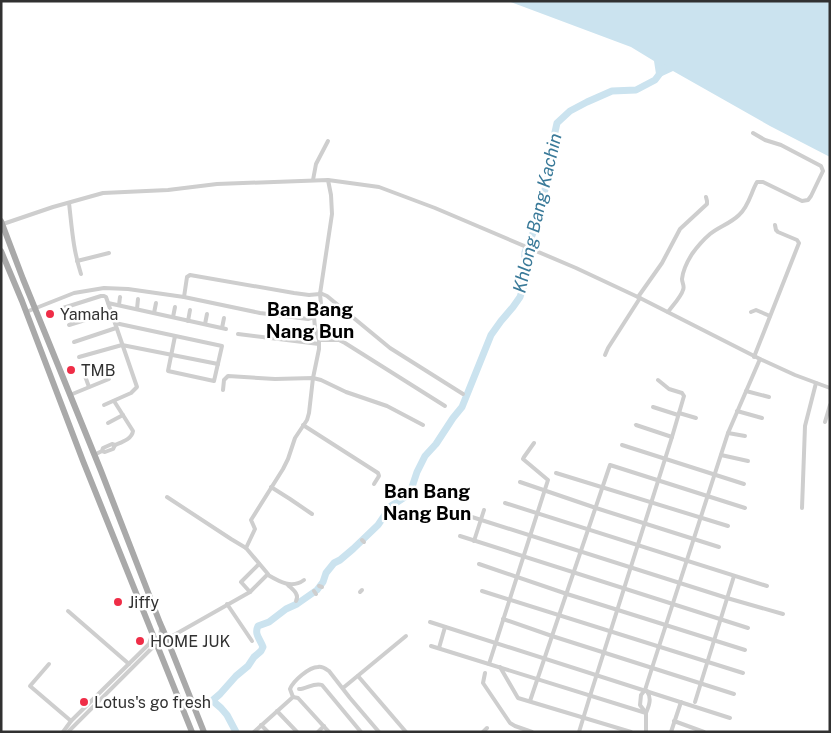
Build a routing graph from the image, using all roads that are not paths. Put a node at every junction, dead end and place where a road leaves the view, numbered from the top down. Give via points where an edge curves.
1 (753, 133) dead end
2 (328, 141) dead end
3 (313, 180) junction
4 (328, 180) junction
5 (706, 197) dead end
6 (69, 203) junction
7 (2, 224) edge
8 (775, 225) dead end
9 (12, 250) junction
10 (2, 252) edge
11 (109, 253) dead end
12 (77, 261) junction
13 (81, 274) dead end
14 (320, 293) junction
15 (120, 297) dead end
16 (184, 297) junction
17 (639, 297) junction
18 (138, 299) dead end
19 (108, 303) junction
20 (156, 303) dead end
21 (119, 306) junction
22 (175, 307) dead end
23 (35, 308) junction
24 (63, 308) dead end
25 (137, 309) junction
26 (190, 310) dead end
27 (26, 312) junction
28 (111, 312) junction
29 (668, 312) junction
30 (751, 312) dead end
31 (154, 313) junction
32 (207, 314) dead end
33 (770, 316) junction
34 (173, 317) junction
35 (314, 317) junction
36 (224, 318) dead end
37 (188, 321) junction
38 (205, 324) junction
39 (69, 325) dead end
40 (116, 325) junction
41 (238, 334) dead end
42 (176, 336) junction
43 (74, 342) dead end
44 (319, 342) junction
45 (122, 344) junction
46 (172, 355) junction
47 (605, 355) dead end
48 (79, 357) dead end
49 (754, 357) junction
50 (760, 359) junction
51 (218, 364) junction
52 (85, 376) dead end
53 (313, 378) junction
54 (109, 379) dead end
55 (658, 380) dead end
56 (816, 383) junction
57 (89, 387) junction
58 (830, 388) edge
59 (223, 390) dead end
60 (746, 392) junction
61 (463, 394) dead end
62 (70, 395) junction
63 (769, 397) dead end
64 (114, 401) junction
65 (104, 405) dead end
66 (830, 405) edge
67 (445, 406) dead end
68 (653, 407) dead end
69 (737, 411) junction
70 (679, 414) junction
71 (124, 415) junction
72 (696, 418) dead end
73 (762, 418) dead end
74 (108, 422) dead end
75 (825, 422) dead end
76 (303, 425) junction
77 (423, 425) dead end
78 (636, 426) dead end
79 (728, 432) junction
80 (745, 436) dead end
81 (672, 437) junction
82 (534, 443) dead end
83 (622, 445) dead end
84 (93, 452) junction
85 (80, 453) junction
86 (721, 455) junction
87 (665, 459) junction
88 (748, 461) dead end
89 (101, 471) junction
90 (556, 472) dead end
91 (714, 474) junction
92 (89, 476) junction
93 (658, 480) junction
94 (520, 482) dead end
95 (374, 484) dead end
96 (744, 484) dead end
97 (603, 486) junction
98 (272, 487) junction
99 (544, 490) junction
100 (708, 496) junction
101 (167, 497) dead end
102 (652, 502) junction
103 (505, 503) dead end
104 (596, 508) junction
105 (745, 508) dead end
106 (802, 508) dead end
107 (484, 510) dead end
108 (453, 511) dead end
109 (312, 514) dead end
110 (537, 514) junction
111 (700, 517) junction
112 (481, 520) junction
113 (645, 524) junction
114 (728, 526) dead end
115 (588, 530) junction
116 (530, 535) junction
117 (460, 536) dead end
118 (694, 539) junction
119 (474, 540) junction
120 (638, 545) junction
121 (719, 547) dead end
122 (246, 548) junction
123 (581, 551) junction
124 (524, 556) junction
125 (687, 561) junction
126 (259, 564) junction
127 (479, 564) dead end
128 (631, 567) junction
129 (574, 572) junction
130 (268, 575) junction
131 (734, 576) junction
132 (517, 577) junction
133 (304, 580) dead end
134 (680, 583) junction
135 (286, 584) junction
136 (767, 586) dead end
137 (624, 588) junction
138 (482, 591) dead end
139 (250, 592) junction
140 (566, 594) junction
141 (727, 598) junction
142 (510, 600) junction
143 (296, 601) dead end
144 (227, 604) junction
145 (673, 604) junction
146 (68, 610) dead end
147 (618, 610) junction
148 (783, 614) dead end
149 (559, 615) junction
150 (720, 619) junction
151 (503, 620) junction
152 (430, 622) dead end
153 (160, 623) junction
154 (666, 626) junction
155 (445, 627) junction
156 (748, 628) dead end
157 (611, 632) junction
158 (152, 633) junction
159 (406, 636) dead end
160 (552, 636) junction
161 (168, 639) junction
162 (714, 640) junction
163 (252, 641) dead end
164 (495, 642) junction
165 (156, 644) junction
166 (431, 646) dead end
167 (659, 647) junction
168 (439, 648) junction
169 (745, 650) dead end
170 (604, 653) junction
171 (545, 658) junction
172 (707, 662) junction
173 (48, 664) dead end
174 (129, 664) junction
175 (489, 664) junction
176 (500, 667) junction
177 (652, 668) junction
178 (743, 673) dead end
179 (485, 674) dead end
180 (596, 675) junction
181 (358, 676) junction
182 (537, 680) junction
183 (700, 683) junction
184 (343, 688) junction
185 (299, 689) dead end
186 (645, 690) junction
187 (734, 694) dead end
188 (590, 696) junction
189 (293, 697) junction
190 (93, 699) junction
191 (530, 701) junction
192 (681, 702) junction
193 (694, 702) dead end
194 (97, 703) junction
195 (276, 711) junction
196 (646, 713) junction
197 (584, 718) junction
198 (730, 718) dead end
199 (71, 721) junction
200 (674, 721) junction
201 (261, 725) junction
202 (324, 726) junction
203 (487, 728) dead end
204 (63, 732) edge
205 (68, 732) edge
206 (192, 732) edge
207 (204, 732) edge
208 (254, 732) edge
209 (268, 732) edge
210 (297, 732) edge
211 (318, 732) edge
212 (329, 732) edge
213 (361, 732) edge
214 (379, 732) edge
215 (406, 732) edge
216 (483, 732) edge
217 (532, 732) edge
218 (579, 732) edge
219 (631, 732) edge
220 (646, 732) edge
221 (671, 732) edge
222 (704, 732) edge

1 - 29 street via 820,165 823,171 808,200 802,201 757,182 740,214 710,234 692,253 683,271 683,291
2 - 3 street via 316,164
3 - 4 street
3 - 6 street via 103,193
4 - 14 street via 332,214
4 - 17 street via 379,187 530,248
5 - 17 street via 707,204 680,229 662,264
6 - 7 street
6 - 12 street
7 - 9 main road
8 - 33 street via 778,232 799,243
9 - 10 main road
9 - 23 main road
10 - 27 main road
11 - 12 street
12 - 13 street
14 - 16 street via 294,293 190,275
14 - 35 street via 320,304
14 - 61 street via 390,348
15 - 21 street
16 - 23 street via 104,288 74,292
16 - 35 street via 260,313
17 - 29 street
17 - 47 street
18 - 25 street
19 - 21 street
19 - 24 street via 104,296
19 - 28 street
20 - 31 street
21 - 25 street
22 - 34 street
23 - 27 street
23 - 62 main road
25 - 31 street
26 - 37 street
27 - 85 main road
28 - 39 street
28 - 40 street
29 - 49 street
30 - 33 street via 756,310
31 - 34 street
32 - 38 street
33 - 49 street
34 - 37 street
35 - 44 street
36 - 38 street via 224,328
37 - 38 street
40 - 42 street
40 - 43 street
40 - 45 street
41 - 44 street
42 - 46 street
42 - 51 street via 222,346
44 - 53 street
44 - 67 street via 339,340 345,343
45 - 46 street
45 - 48 street
45 - 64 street via 136,387
46 - 51 street
46 - 51 street via 168,371 214,381
49 - 50 street
50 - 56 street
50 - 60 street
52 - 57 street
53 - 59 street via 228,376
53 - 76 street via 310,413
53 - 77 street via 387,406
54 - 57 street
55 - 70 street via 684,396
56 - 58 street
56 - 106 street via 805,426
57 - 62 street
60 - 63 street
60 - 69 street
62 - 84 main road
64 - 65 street
64 - 71 street
66 - 75 street
68 - 70 street
69 - 73 street
69 - 79 street
70 - 72 street
70 - 81 street
71 - 74 street
71 - 84 street via 133,431 130,438
76 - 95 street via 378,473
76 - 98 street
78 - 81 street
79 - 80 street
79 - 86 street
81 - 87 street
82 - 99 street via 523,459 548,480
83 - 87 street
84 - 85 main road via 87,457
84 - 89 main road
85 - 92 main road
86 - 88 street
86 - 91 street
87 - 91 street
87 - 93 street
89 - 92 main road via 92,467
89 - 153 main road
90 - 97 street
91 - 96 street
91 - 100 street
92 - 158 main road
93 - 97 street via 610,465
93 - 100 street
93 - 102 street
94 - 99 street
97 - 102 street
97 - 104 street
98 - 109 street
98 - 122 street via 251,520 255,529
99 - 104 street
99 - 110 street
100 - 105 street
100 - 111 street
101 - 122 street
102 - 111 street
102 - 113 street
103 - 110 street
104 - 113 street
104 - 115 street
107 - 112 street
108 - 112 street
110 - 115 street
110 - 116 street
111 - 114 street
111 - 118 street
112 - 116 street
112 - 119 street
113 - 118 street
113 - 120 street
115 - 120 street
115 - 123 street
116 - 123 street
116 - 124 street
117 - 119 street
118 - 121 street
118 - 125 street
119 - 124 street
120 - 125 street
120 - 128 street
122 - 126 street
123 - 128 street
123 - 129 street
124 - 129 street
124 - 132 street
125 - 131 street
125 - 134 street
126 - 130 street
126 - 139 street via 241,582
127 - 132 street
128 - 134 street
128 - 137 street
129 - 137 street
129 - 140 street
130 - 135 street
130 - 139 street
131 - 136 street
131 - 141 street
132 - 140 street
132 - 142 street
133 - 135 street
134 - 141 street
134 - 145 street
135 - 143 street via 297,595
137 - 145 street
137 - 147 street
138 - 142 street
139 - 144 street
140 - 147 street
140 - 149 street
141 - 148 street
141 - 150 street
142 - 149 street
142 - 151 street
144 - 161 street
144 - 163 street
145 - 150 street
145 - 154 street
146 - 174 street
147 - 154 street
147 - 157 street
149 - 157 street
149 - 160 street
150 - 156 street
150 - 162 street
151 - 160 street
151 - 164 street
152 - 155 street
153 - 161 main road
153 - 165 street via 161,634
154 - 162 street
154 - 167 street
155 - 164 street
155 - 168 street
157 - 167 street
157 - 170 street
158 - 165 main road
158 - 174 street via 149,644
159 - 181 street
160 - 170 street
160 - 171 street
161 - 207 main road
162 - 169 street
162 - 172 street
164 - 171 street
164 - 175 street
165 - 194 street
165 - 206 main road
166 - 168 street
167 - 172 street
167 - 177 street
168 - 175 street
170 - 177 street
170 - 180 street
171 - 180 street
171 - 182 street
172 - 178 street
172 - 183 street
173 - 199 street via 30,686
174 - 190 street
175 - 176 street
176 - 182 street
176 - 191 street via 517,697
177 - 183 street
177 - 186 street
179 - 217 street via 483,683 510,723
180 - 186 street
180 - 188 street
181 - 184 street
181 - 215 street
182 - 188 street
182 - 191 street
183 - 187 street
183 - 193 street
184 - 189 street via 330,671 318,667 307,671 293,683 290,690
184 - 214 street
185 - 213 street via 322,685
186 - 192 street
186 - 196 street via 650,702
186 - 196 street via 641,694 640,705
188 - 196 street
188 - 197 street
189 - 195 street
189 - 202 street via 298,698
190 - 194 street
190 - 199 street
191 - 197 street
192 - 198 street
192 - 200 street
194 - 205 street
195 - 201 street
195 - 210 street
196 - 220 street
197 - 218 street
197 - 219 street
199 - 204 street
200 - 221 street
200 - 222 street
201 - 208 street
201 - 209 street
202 - 211 street
202 - 212 street
203 - 216 street

